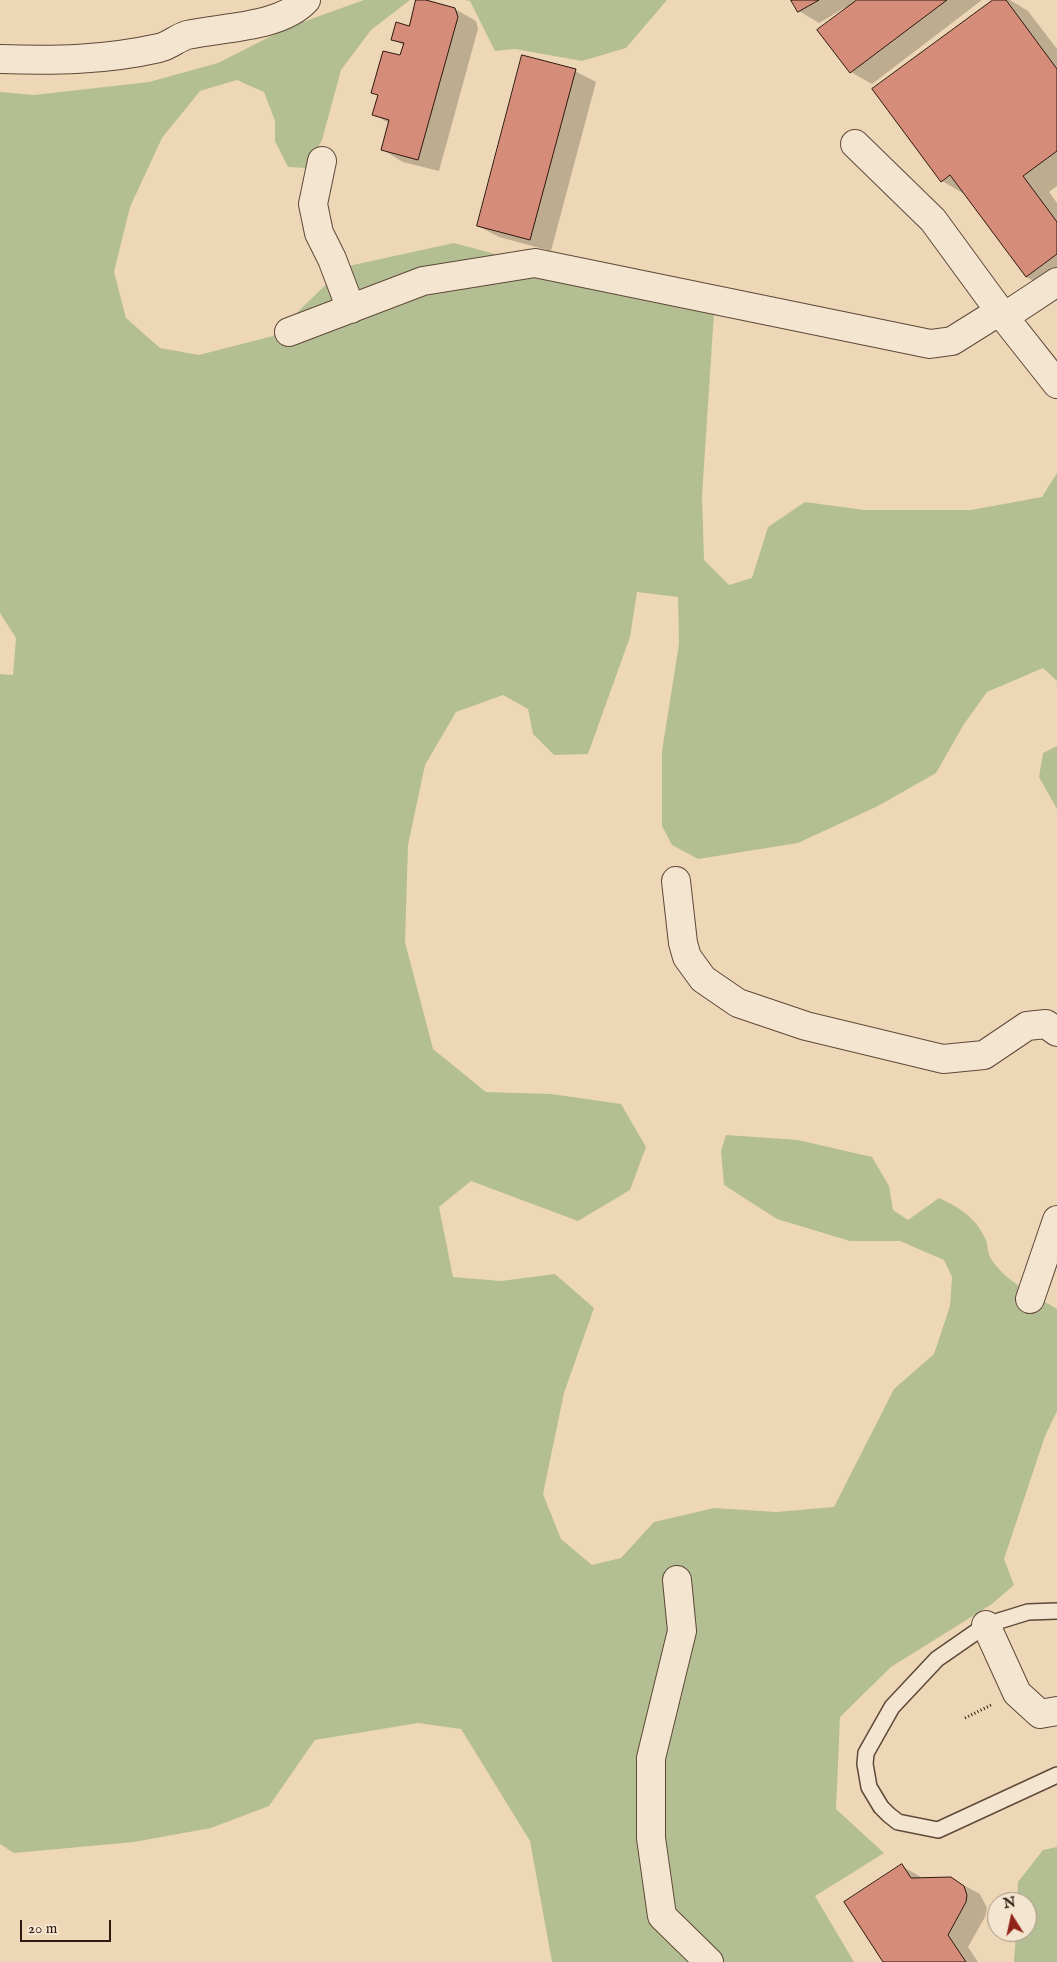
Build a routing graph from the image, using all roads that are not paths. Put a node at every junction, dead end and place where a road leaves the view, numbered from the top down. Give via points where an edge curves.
1 (306, 0) edge
2 (0, 59) edge
3 (855, 144) dead end
4 (322, 161) dead end
5 (1057, 282) edge
6 (351, 309) junction
7 (1002, 314) junction
8 (289, 332) dead end
9 (1057, 384) edge
10 (676, 881) dead end
11 (1057, 1032) edge
12 (1057, 1220) edge
13 (1030, 1299) dead end
14 (677, 1580) dead end
15 (1057, 1612) edge
16 (986, 1625) junction
17 (1057, 1711) edge
18 (1057, 1776) edge
19 (709, 1962) edge

1 - 2 street via 300,7 266,21 185,36 163,48 109,58
3 - 7 street via 933,220
4 - 6 street via 313,204 319,233
5 - 7 street
6 - 7 street via 423,281 535,263 930,344 952,341
6 - 8 street
7 - 9 street
10 - 11 street via 682,943 687,957 702,979 738,1003 806,1026 943,1059 984,1055 1027,1026 1046,1024
12 - 13 street
14 - 19 street via 682,1631 651,1758 650,1838 662,1916
15 - 16 lane via 1028,1612
16 - 17 street via 1017,1693 1040,1714
16 - 18 lane via 937,1659 892,1707 866,1753 866,1776 874,1797 898,1822 938,1830

